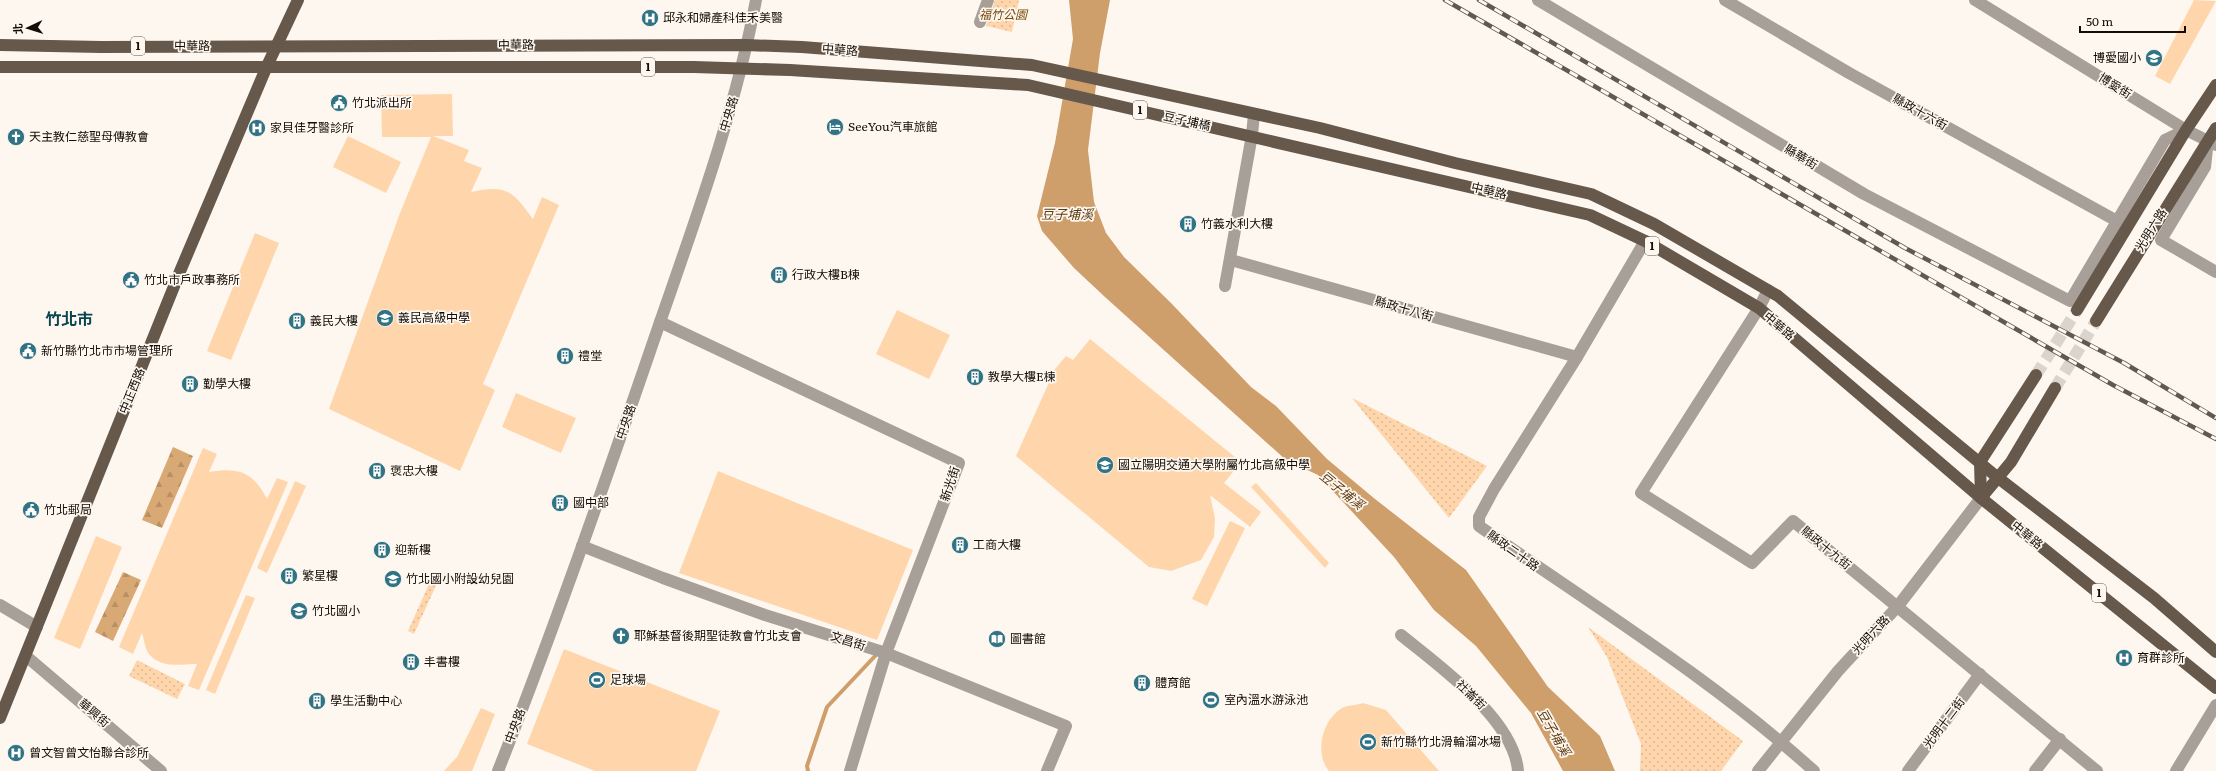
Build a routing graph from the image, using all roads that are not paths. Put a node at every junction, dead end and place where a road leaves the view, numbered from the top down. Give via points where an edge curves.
1 (298, 0) edge
2 (756, 0) edge
3 (988, 0) edge
4 (1538, 0) edge
5 (1725, 0) edge
6 (1975, 0) edge
7 (1555, 4) edge
8 (980, 22) dead end
9 (0, 45) edge
10 (746, 45) junction
11 (276, 47) junction
12 (1032, 65) joint
13 (267, 66) junction
14 (0, 68) edge
15 (742, 68) junction
16 (1028, 85) joint
17 (2216, 85) edge
18 (1254, 114) junction
19 (2216, 128) edge
20 (2186, 130) junction
21 (1252, 135) junction
22 (2212, 143) edge
23 (2117, 221) junction
24 (1645, 242) junction
25 (1231, 260) junction
26 (2216, 272) edge
27 (1225, 286) dead end
28 (1768, 290) junction
29 (2074, 305) junction
30 (1759, 308) junction
31 (2096, 321) tunnel mouth
32 (660, 322) junction
33 (1577, 357) junction
34 (2036, 375) tunnel mouth
35 (2055, 388) tunnel mouth
36 (1980, 462) junction
37 (1997, 477) junction
38 (1981, 498) junction
39 (582, 546) junction
40 (0, 605) edge
41 (1898, 606) junction
42 (37, 627) junction
43 (1401, 635) dead end
44 (2216, 652) edge
45 (886, 653) junction
46 (26, 656) junction
47 (1980, 674) junction
48 (2216, 688) edge
49 (2216, 706) edge
50 (0, 718) edge
51 (2060, 739) junction
52 (1782, 742) junction
53 (148, 766) edge
54 (161, 771) edge
55 (498, 771) edge
56 (850, 771) edge
57 (1046, 771) edge
58 (1518, 771) edge
59 (1758, 771) edge
60 (1814, 771) edge
61 (1908, 771) edge
62 (2035, 771) edge
63 (2097, 771) edge
64 (2176, 771) edge

1 - 11 main road, 中正西路
2 - 10 street, 中央路
3 - 8 street
4 - 7 street, 縣華街
5 - 23 street, 縣政十六街 via 1848,73
6 - 20 street, 博愛街
7 - 29 street, 縣華街 via 1864,194
9 - 11 main road, 中華路 / 1
10 - 11 main road, 中華路 / 1
10 - 12 main road, 中華路 / 1 via 796,46
10 - 15 street, 中央路
11 - 13 main road, 中正西路
12 - 18 main road, 豆子埔橋 / 1
13 - 14 main road, 中華路 / 1
13 - 15 main road, 中華路 / 1
13 - 42 main road, 中正西路 via 116,427
15 - 16 main road, 中華路 / 1
15 - 32 street, 中央路 via 696,221
16 - 21 main road, 豆子埔橋 / 1
17 - 20 main road, 光明六路
18 - 21 street
18 - 28 main road, 中華路 / 1 via 1591,194 1654,224
19 - 22 main road, 光明六路
20 - 22 street, 博愛街
20 - 23 street via 2165,140
20 - 29 main road, 光明六路
21 - 24 main road, 中華路 / 1 via 1590,215
21 - 25 street
22 - 26 street, 光明六路 via 2205,167 2161,240
22 - 31 main road, 光明六路
23 - 29 street
24 - 30 main road, 中華路 / 1
24 - 33 street, 縣政二十路
25 - 27 street
25 - 33 street, 縣政十八街
28 - 30 street, 縣政十九街
28 - 36 main road, 中華路 / 1
30 - 38 main road, 中華路 / 1
30 - 41 street, 縣政十九街 via 1641,493 1752,563 1793,521
32 - 39 street, 中央路
32 - 45 street, 新光街 via 959,463
33 - 52 street, 縣政二十路 via 1494,489 1479,517 1479,526 1676,661
34 - 36 main road
35 - 37 main road, 光明六路 via 2011,462
36 - 37 main road, 中華路 / 1
36 - 38 main road
37 - 38 main road, 光明六路
37 - 44 main road, 中華路 / 1 via 2154,598
38 - 41 street, 光明六路
38 - 48 main road, 中華路 / 1
39 - 45 street, 文昌街 via 765,614
39 - 55 street, 中央路
40 - 42 street
41 - 47 street, 縣政十九街
41 - 52 street, 光明六路 via 1838,671
42 - 46 main road, 中正西路
43 - 58 street, 社崙街 via 1442,667 1490,714 1505,735
45 - 56 street, 新光街
45 - 57 street, 文昌街 via 1066,726
46 - 50 main road, 中正西路
46 - 53 street, 華興街
47 - 51 street, 縣政十九街
47 - 61 street, 光明十二街
49 - 64 street
51 - 62 street
51 - 63 street, 縣政十九街
52 - 59 street, 光明六路
52 - 60 street, 縣政二十路
53 - 54 street, 華興街

